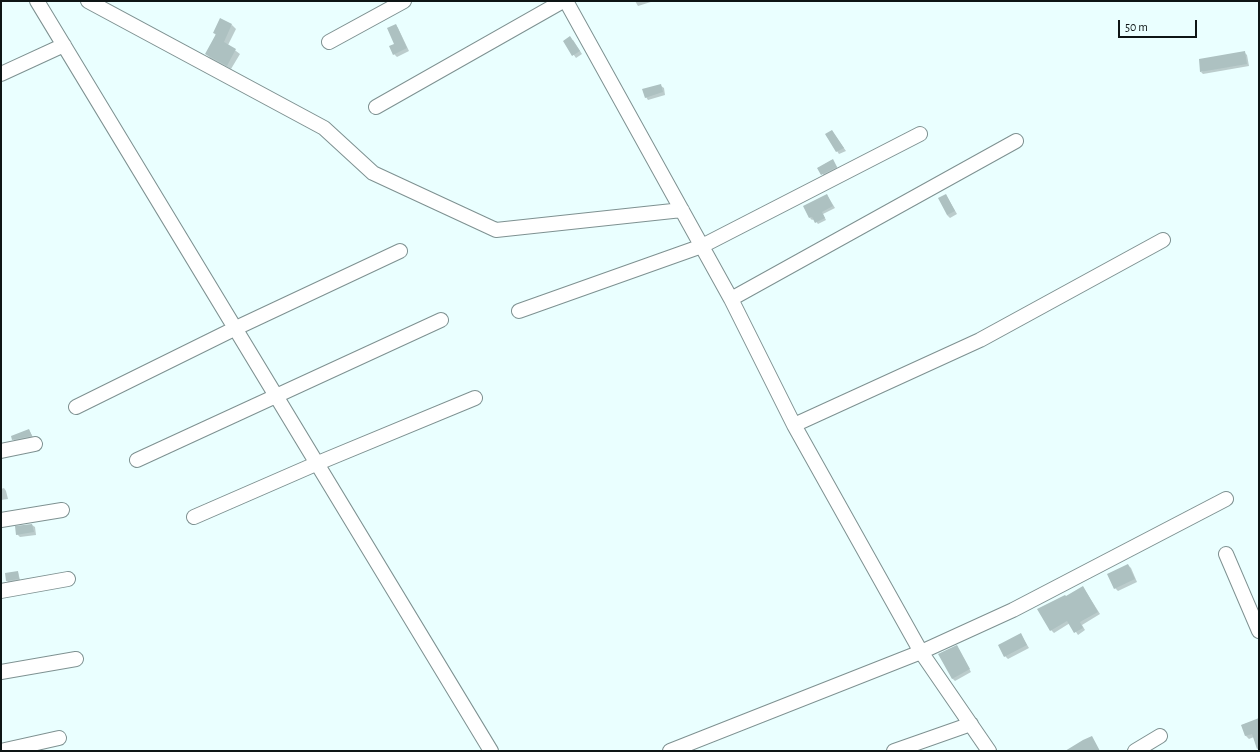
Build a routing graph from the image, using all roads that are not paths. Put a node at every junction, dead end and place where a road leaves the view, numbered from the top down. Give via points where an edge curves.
1 (37, 1) edge
2 (88, 1) edge
3 (404, 1) edge
4 (562, 1) edge
5 (566, 1) edge
6 (329, 42) dead end
7 (64, 45) junction
8 (1, 74) edge
9 (376, 107) dead end
10 (920, 134) dead end
11 (1016, 141) dead end
12 (682, 210) junction
13 (1163, 240) dead end
14 (702, 246) junction
15 (400, 251) dead end
16 (730, 299) junction
17 (519, 311) dead end
18 (441, 320) dead end
19 (236, 328) junction
20 (277, 396) junction
21 (476, 398) dead end
22 (76, 407) dead end
23 (794, 425) junction
24 (35, 444) dead end
25 (1, 451) edge
26 (137, 460) dead end
27 (318, 463) junction
28 (1226, 499) dead end
29 (62, 510) dead end
30 (194, 517) dead end
31 (1, 520) edge
32 (1226, 554) dead end
33 (68, 579) dead end
34 (1, 591) edge
35 (1259, 631) edge
36 (921, 652) junction
37 (76, 659) dead end
38 (1, 672) edge
39 (971, 724) junction
40 (1160, 736) dead end
41 (59, 738) dead end
42 (1, 751) edge
43 (491, 751) edge
44 (670, 751) edge
45 (894, 751) edge
46 (989, 751) edge
47 (1135, 751) edge

1 - 7 street
2 - 12 street via 324,128 373,173 496,230
3 - 6 street
4 - 9 street
5 - 12 street
7 - 8 street
7 - 19 street
10 - 14 street
11 - 16 street
12 - 14 street
13 - 23 street via 980,340
14 - 16 street
14 - 17 street
15 - 19 street
16 - 23 street
18 - 20 street
19 - 20 street
19 - 22 street
20 - 26 street
20 - 27 street
21 - 27 street
23 - 36 street
24 - 25 street
27 - 30 street
27 - 43 street
28 - 36 street via 1013,610
29 - 31 street
32 - 35 street
33 - 34 street
36 - 39 street
36 - 44 street
37 - 38 street
39 - 45 street
39 - 46 street
40 - 47 street
41 - 42 street

